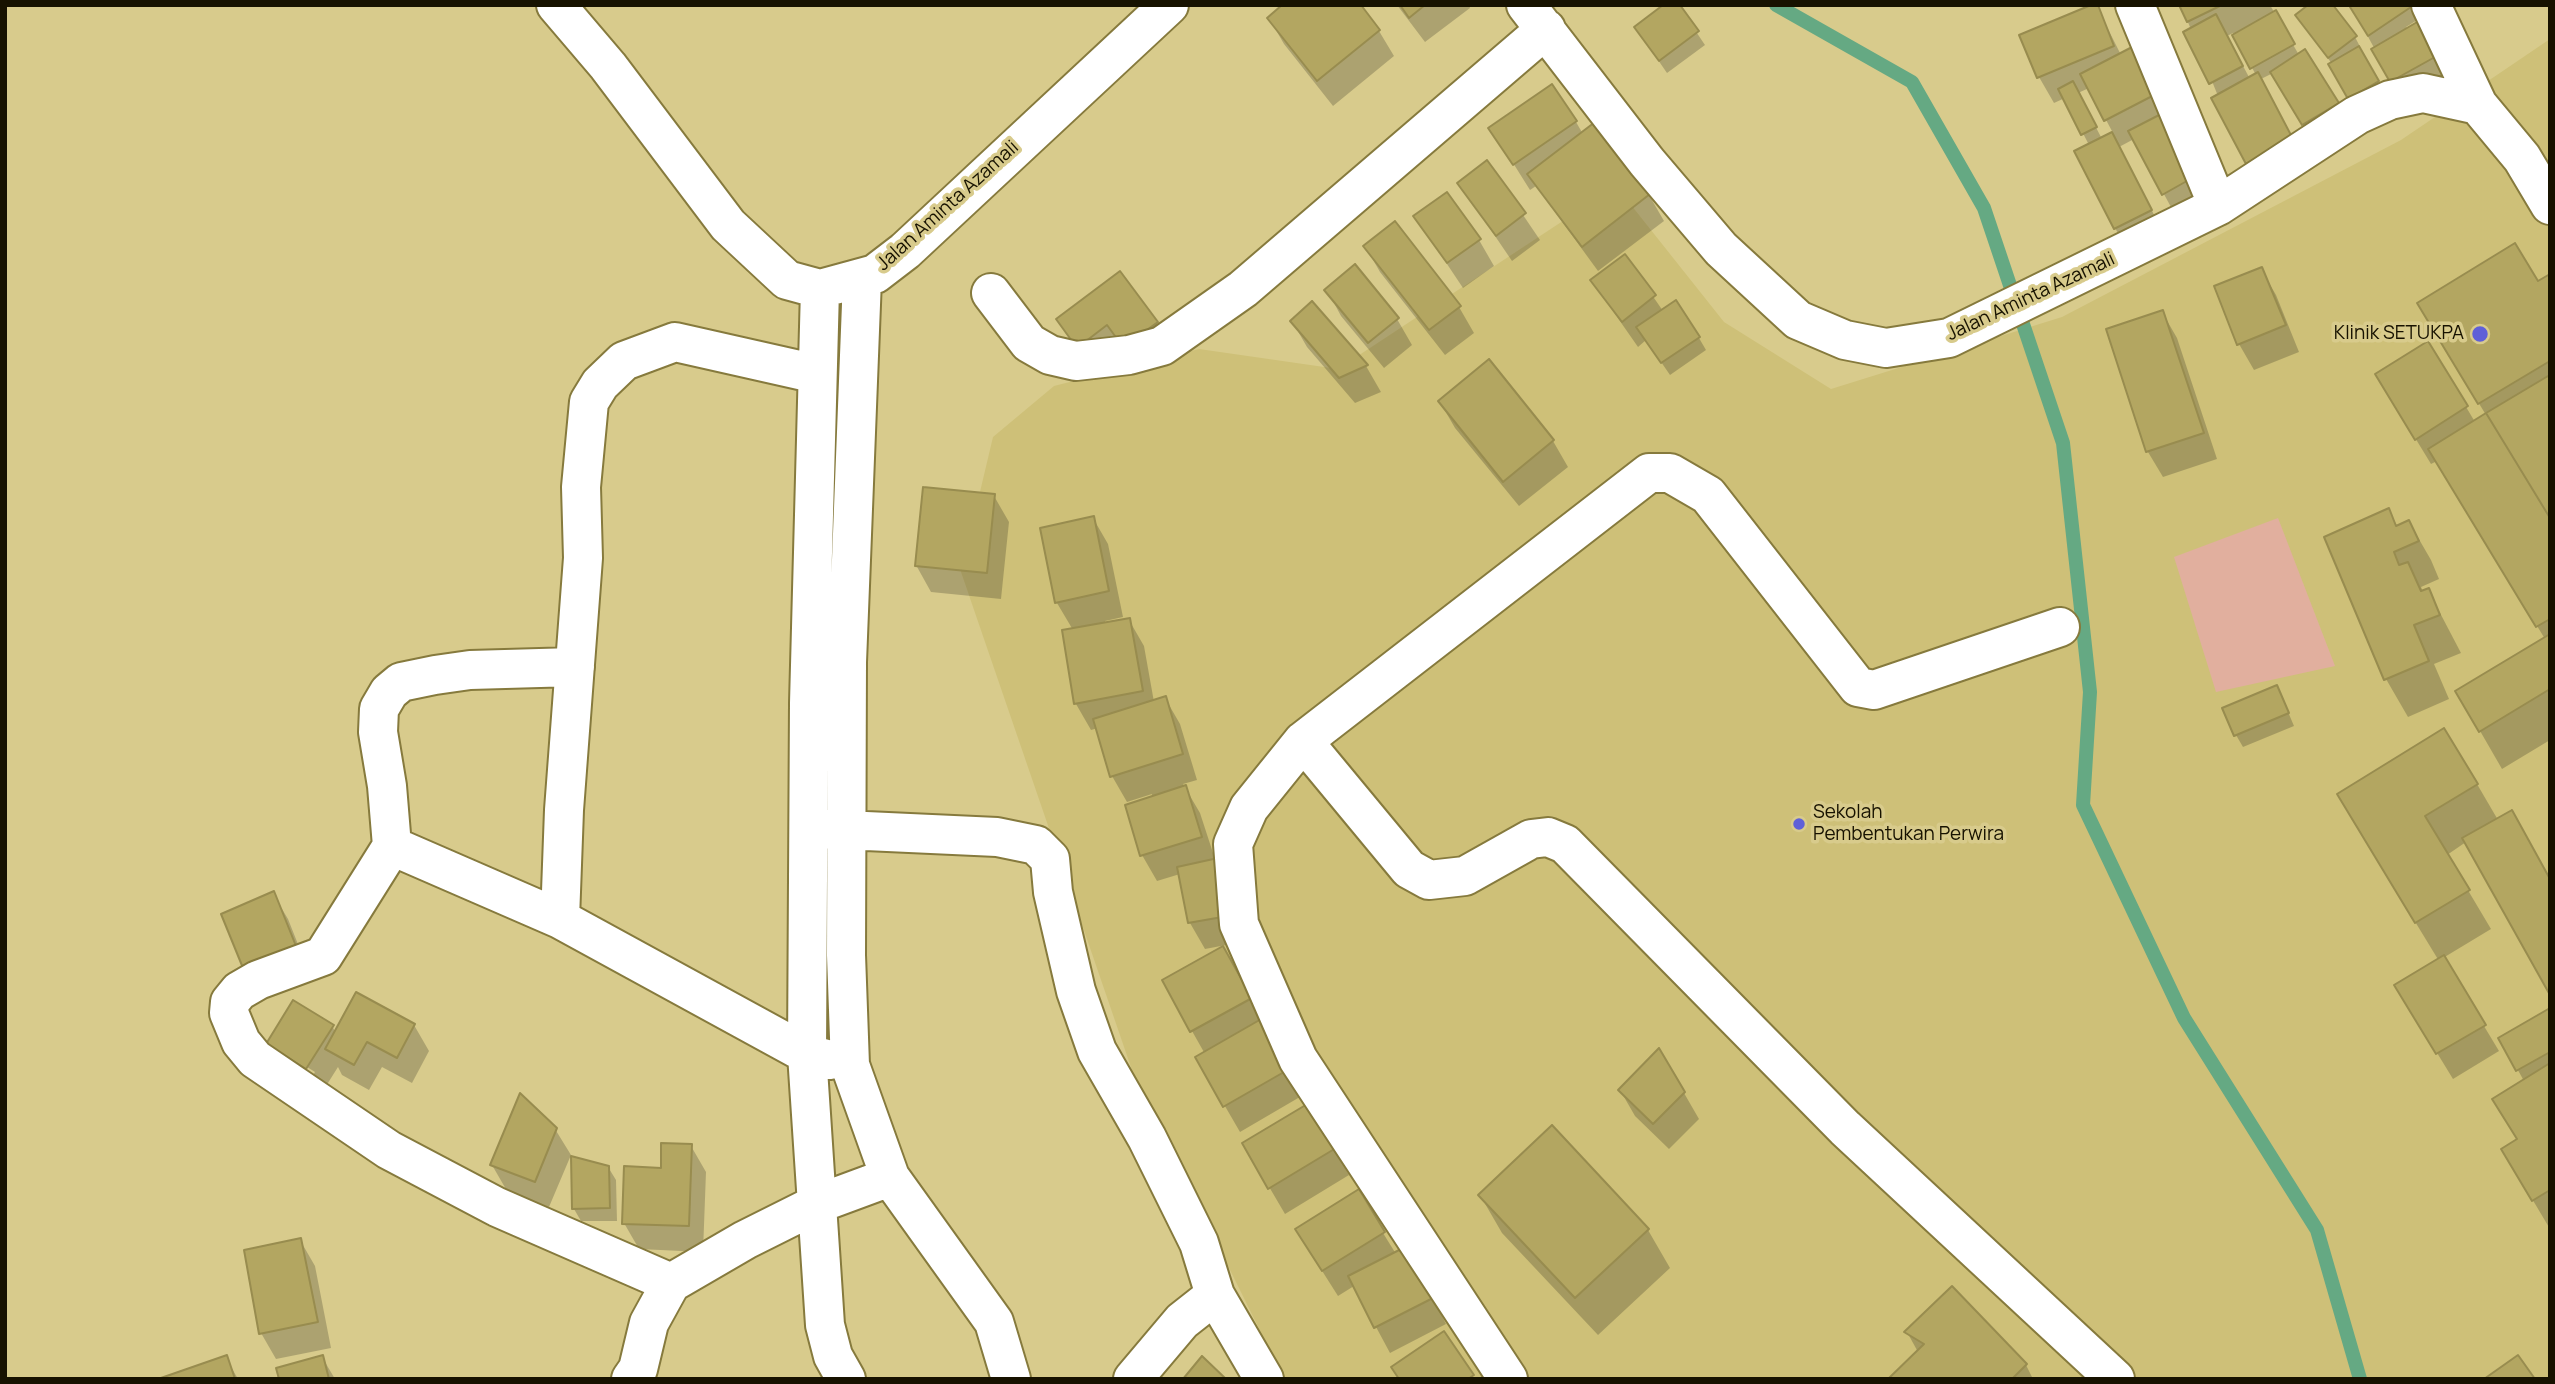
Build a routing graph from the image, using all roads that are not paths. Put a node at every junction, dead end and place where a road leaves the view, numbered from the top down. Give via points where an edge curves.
1 (556, 5) edge
2 (1169, 5) edge
3 (2135, 5) edge
4 (2431, 5) edge
5 (1536, 17) edge
6 (2478, 106) junction
7 (2550, 205) edge
8 (2218, 206) junction
9 (862, 279) junction
10 (820, 289) junction
11 (991, 293) dead end
12 (817, 374) junction
13 (813, 494) junction
14 (854, 495) junction
15 (2060, 627) dead end
16 (575, 667) junction
17 (1303, 741) junction
18 (808, 828) junction
19 (848, 831) junction
20 (392, 846) junction
21 (560, 919) junction
22 (807, 1054) junction
23 (850, 1065) junction
24 (890, 1177) junction
25 (817, 1205) junction
26 (671, 1283) junction
27 (1216, 1295) junction
28 (631, 1379) edge
29 (846, 1379) edge
30 (1011, 1379) edge
31 (1133, 1379) edge
32 (1264, 1379) edge
33 (1508, 1379) edge
34 (2115, 1379) edge

1 - 10 street, Jalan Aminta Azamali via 728,225 786,280
2 - 9 street, Jalan Aminta Azamali via 905,251
3 - 8 street
4 - 6 street
5 - 8 street, Jalan Aminta Azamali via 1647,162 1721,249 1798,320 1845,340 1886,348 1948,338
5 - 11 street via 1243,289 1162,346 1129,355 1076,360 1050,355 1029,343
6 - 7 street via 2522,158
6 - 8 street, Jalan Aminta Azamali via 2423,93 2390,100 2357,116
9 - 10 street, Jalan Aminta Azamali
9 - 14 street
10 - 12 street
12 - 13 street
12 - 16 street via 675,342 624,361 600,384 589,402 581,487 583,558
13 - 14 street
13 - 18 street
14 - 19 street
15 - 17 street via 1874,690 1858,687 1708,495 1670,473 1649,473
16 - 20 street via 446,673 401,682 389,692 379,709 378,732
16 - 21 street
17 - 33 street via 1249,808 1233,844 1239,924 1298,1059
17 - 34 street via 1409,869 1429,880 1465,876 1531,839 1548,837 1564,844 1845,1128
18 - 19 street
18 - 22 street
19 - 23 street
19 - 27 street via 997,837 1036,845 1049,859 1076,991 1097,1051 1194,1231
20 - 21 street
20 - 26 street via 323,956 258,980 230,1002 229,1013 241,1042 276,1075 388,1150 497,1207
21 - 22 street
22 - 23 street
22 - 25 street
23 - 24 street
24 - 25 street
24 - 30 street via 994,1322
25 - 26 street
25 - 29 street via 825,1325 833,1356
26 - 28 street via 649,1323 638,1369
27 - 31 street via 1182,1321
27 - 32 street

